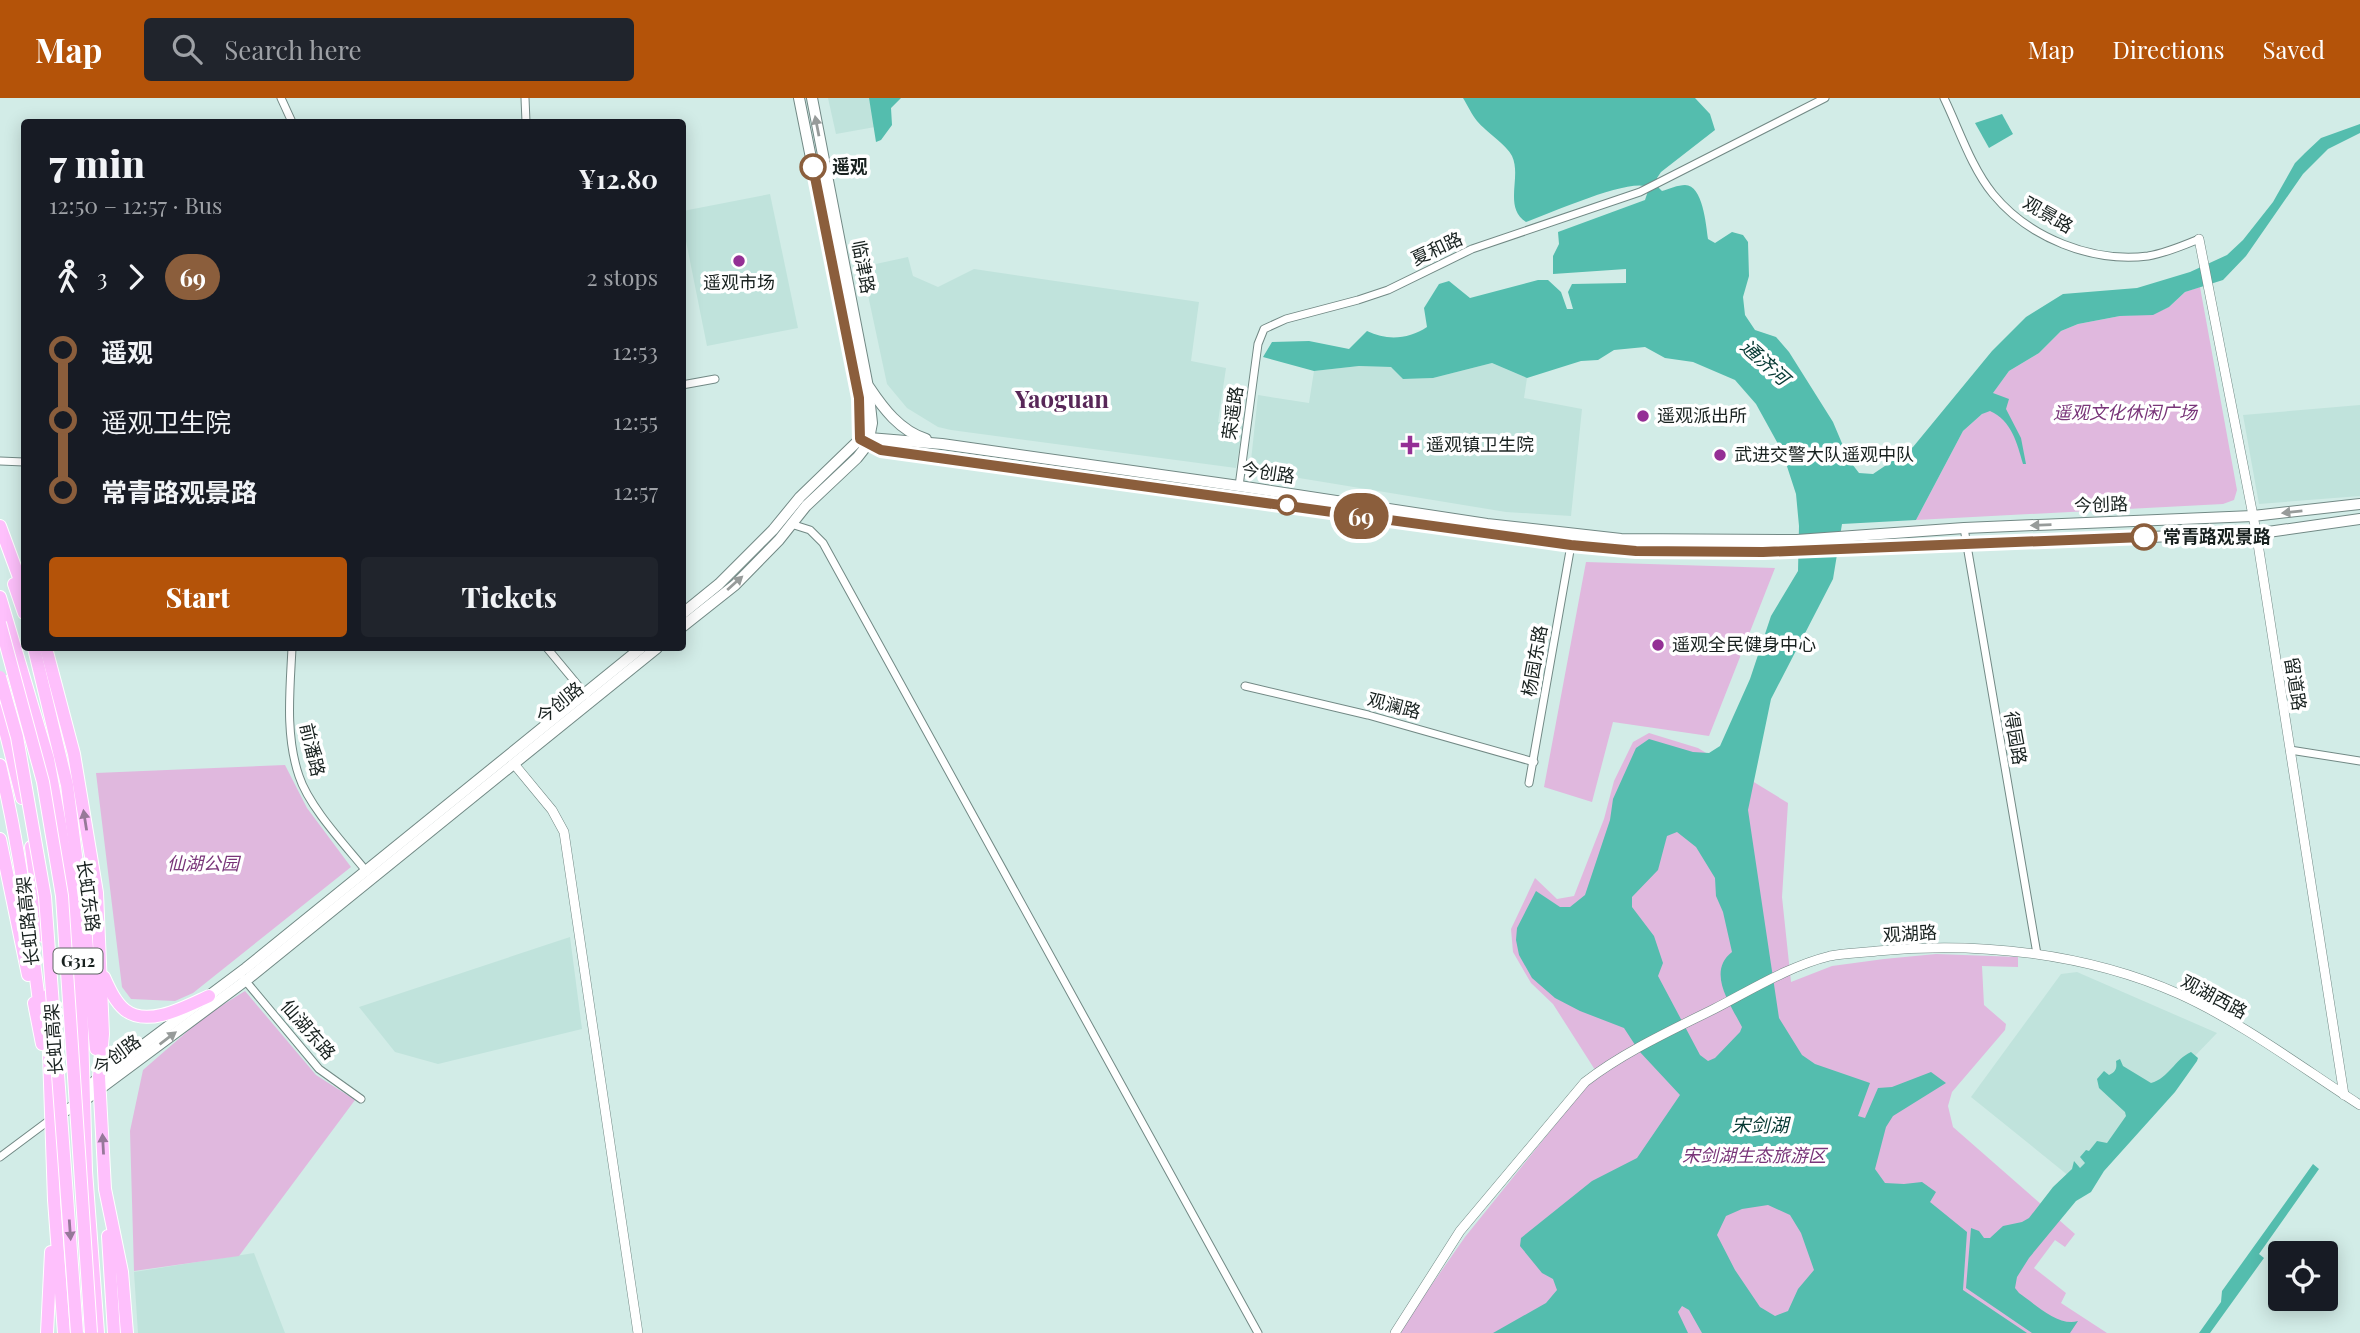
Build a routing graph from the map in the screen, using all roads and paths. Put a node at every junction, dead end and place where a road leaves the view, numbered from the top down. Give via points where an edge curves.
1 (281, 98) edge
2 (525, 98) edge
3 (799, 98) edge
4 (812, 98) edge
5 (1825, 98) edge
6 (1944, 98) edge
7 (291, 119) edge
8 (526, 119) edge
9 (2199, 239) joint
10 (1258, 344) joint
11 (715, 379) dead end
12 (686, 384) edge
13 (868, 385) junction
14 (866, 440) junction
15 (942, 444) junction
16 (0, 461) edge
17 (21, 462) edge
18 (1239, 486) junction
19 (2360, 504) edge
20 (2253, 516) junction
21 (2360, 519) edge
22 (792, 524) junction
23 (0, 526) edge
24 (1964, 528) junction
25 (2256, 531) junction
26 (1571, 545) junction
27 (1966, 545) junction
28 (1797, 546) junction
29 (0, 549) edge
30 (21, 583) edge
31 (0, 597) edge
32 (21, 605) edge
33 (686, 611) edge
34 (0, 623) edge
35 (686, 624) edge
36 (35, 651) edge
37 (47, 651) edge
38 (292, 651) edge
39 (550, 651) edge
40 (638, 651) edge
41 (653, 651) edge
42 (0, 677) edge
43 (1244, 686) dead end
44 (588, 697) junction
45 (0, 710) edge
46 (2290, 750) junction
47 (2360, 761) edge
48 (1534, 762) junction
49 (514, 764) junction
50 (0, 765) edge
51 (1529, 783) dead end
52 (0, 839) edge
53 (369, 875) junction
54 (2037, 954) junction
55 (100, 971) junction
56 (243, 977) junction
57 (209, 996) junction
58 (46, 1059) junction
59 (100, 1083) junction
60 (85, 1094) junction
61 (2344, 1095) junction
62 (50, 1099) junction
63 (361, 1099) dead end
64 (2360, 1105) edge
65 (52, 1118) junction
66 (0, 1157) edge
67 (105, 1189) junction
68 (54, 1200) junction
69 (50, 1266) junction
70 (47, 1333) edge
71 (53, 1333) edge
72 (64, 1333) edge
73 (77, 1333) edge
74 (91, 1333) edge
75 (98, 1333) edge
76 (114, 1333) edge
77 (127, 1333) edge
78 (638, 1333) edge
79 (1258, 1333) edge
80 (1395, 1333) edge

1 - 7 street
2 - 8 street
3 - 14 main road, 临津路
13 -> 4 main road, 临津路
5 - 10 street, 夏和路 via 1640,192 1472,249 1368,297 1273,323 1264,329
6 - 9 street, 观景路 via 1992,193 2037,231 2092,253 2119,257 2148,256
9 - 20 street, 留道路
10 - 18 street, 荣遥路
11 - 12 street
13 - 14 main road, 临津路 via 872,423
13 - 15 main road via 897,421 916,436
14 - 15 main road, 今创路
14 - 22 main road via 857,458
14 - 26 main road, 今创路 via 881,450
14 - 33 main road via 800,497 728,575
15 - 18 main road, 今创路
16 - 17 street
18 - 28 main road, 今创路 via 1621,539
19 -> 20 main road, 今创路
20 -> 24 main road, 今创路
20 - 25 street, 留道路
21 - 25 main road, 今创路
35 -> 22 main road via 735,584
22 - 79 street via 810,530 823,542
23 - 30 highway
24 - 27 street, 得园路
24 - 28 main road, 今创路 via 1842,536
25 - 27 main road, 今创路
25 - 46 street, 留道路
26 - 28 main road, 今创路 via 1636,551
26 - 48 street, 杨园东路
27 - 28 main road, 今创路
27 - 54 street, 得园路
29 - 32 highway
31 - 60 highway, 长虹东路 / G312 via 48,760 60,824 75,923
34 - 74 highway, 长虹高架, bridge via 43,782 62,896
36 - 59 highway via 67,785
55 -> 37 highway via 97,893 74,754
38 - 53 street, 前潘路 via 289,719 299,778
39 - 44 street
40 - 44 main road, 今创路
41 - 44 main road, 今创路
42 -> 73 highway, 长虹路高架, bridge via 20,750 45,897
43 - 48 street, 观澜路
44 - 49 main road, 今创路
44 - 53 main road, 今创路
45 - 62 highway, G312 via 21,790 43,942
46 - 47 street
46 - 61 street, 留道路
48 - 51 street, 杨园东路
49 - 53 main road, 今创路
49 - 78 street via 564,832
50 - 58 highway via 32,938
52 - 58 highway
53 - 56 main road, 今创路
54 - 61 street, 观湖西路 via 2129,976 2178,994 2224,1017
54 - 80 street, 观湖路 via 1927,947 1831,956 1787,971 1606,1065 1585,1082 1460,1231
55 - 57 highway via 126,1011 143,1016 173,1013
55 - 59 highway
56 - 57 main road, 今创路
59 -> 56 main road, 今创路
56 - 63 street, 仙湖东路 via 319,1069
57 - 59 main road, 今创路
58 - 62 highway
59 - 60 main road, 今创路
67 -> 59 highway
60 - 65 main road, 今创路
60 - 75 highway, 长虹东路 / G312
61 - 64 street, 观湖西路
62 - 65 highway, G312
65 - 66 street
65 - 68 highway, G312
67 - 76 highway
67 - 77 highway via 122,1272
68 - 69 highway
68 - 72 highway, G312
69 - 70 highway
69 - 71 highway

